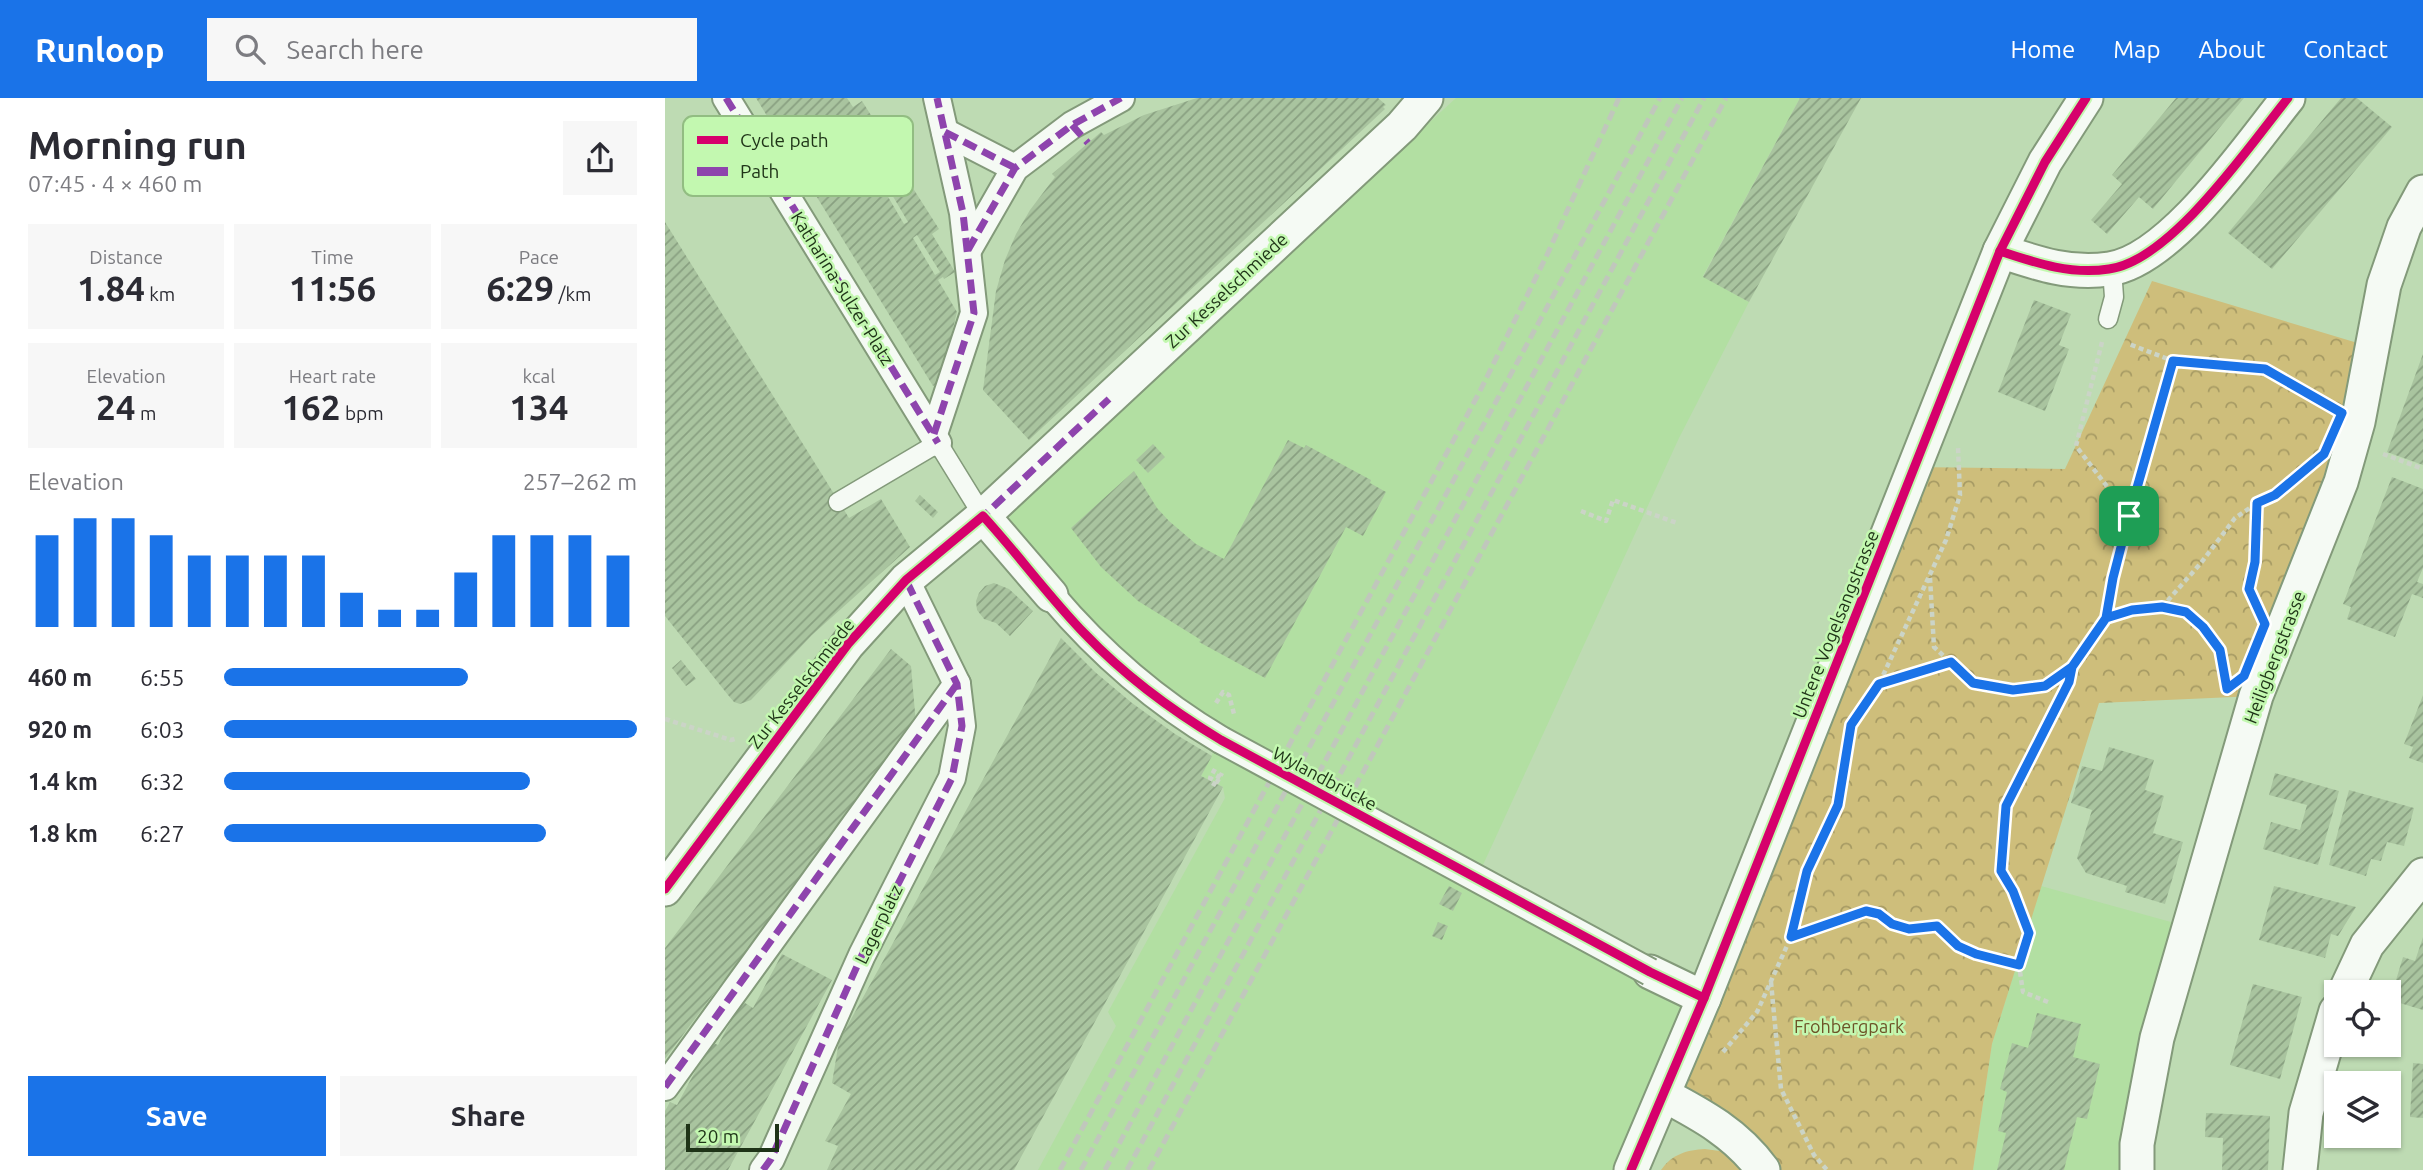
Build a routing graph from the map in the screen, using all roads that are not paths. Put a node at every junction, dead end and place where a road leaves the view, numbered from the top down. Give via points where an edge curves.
1 (726, 98) edge
2 (937, 98) edge
3 (1121, 98) edge
4 (1426, 98) edge
5 (2086, 98) edge
6 (2288, 98) edge
7 (737, 116) edge
8 (945, 132) junction
9 (1015, 168) junction
10 (2423, 192) edge
11 (787, 196) edge
12 (968, 250) junction
13 (2000, 251) junction
14 (2112, 269) junction
15 (2108, 319) road end
16 (936, 438) junction
17 (838, 502) dead end
18 (983, 516) junction
19 (906, 580) junction
20 (1051, 595) joint
21 (957, 684) junction
22 (2423, 875) edge
23 (665, 888) edge
24 (1650, 972) joint
25 (2351, 980) edge
26 (1705, 998) junction
27 (2324, 1052) edge
28 (665, 1087) edge
29 (1664, 1095) junction
30 (769, 1166) edge
31 (1631, 1170) edge
32 (1763, 1170) edge
33 (2137, 1170) edge
34 (2300, 1170) edge

1 - 7 street, Katharina-Sulzer-Platz
2 - 8 street
3 - 9 street via 1080,134
4 - 18 street, Zur Kesselschmiede via 1402,127
5 - 13 street, Untere Vogelsangstrasse via 2045,162
6 - 14 street via 2189,220 2135,260
8 - 9 street
8 - 12 street
9 - 12 street
10 - 33 street, Heiligbergstrasse via 2404,227 2384,285 2341,482 2256,696 2157,1038 2137,1144
11 - 16 street, Katharina-Sulzer-Platz
12 - 16 street via 974,313
13 - 14 street via 2069,271
13 - 26 street, Untere Vogelsangstrasse
14 - 15 lane via 2114,297
16 - 17 lane
16 - 18 lane, Katharina-Sulzer-Platz
18 - 19 street, Zur Kesselschmiede
18 - 20 street, Wylandbrücke
19 - 21 street, Lagerplatz
19 - 23 street, Zur Kesselschmiede via 848,644
20 - 24 street, Wylandbrücke, bridge via 1085,634 1178,713
21 - 28 street
21 - 30 street, Lagerplatz via 962,726 951,778 862,955
22 - 25 street via 2367,945
24 - 26 street, Wylandbrücke
26 - 29 street, Untere Vogelsangstrasse
27 - 34 street via 2306,1113
29 - 31 street, Untere Vogelsangstrasse
29 - 32 street via 1715,1122

